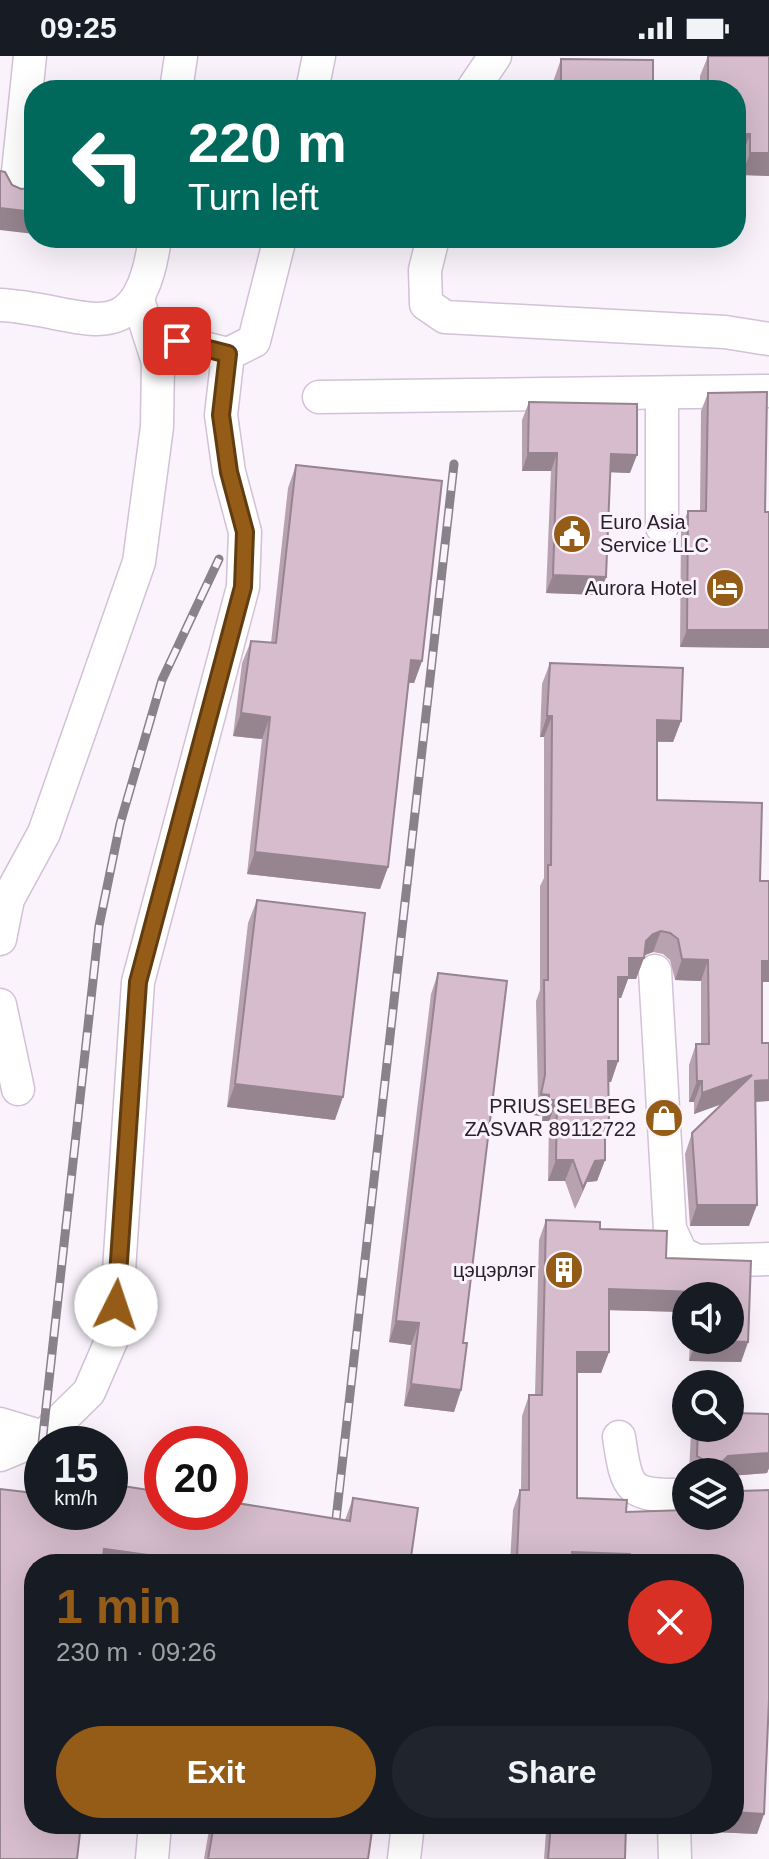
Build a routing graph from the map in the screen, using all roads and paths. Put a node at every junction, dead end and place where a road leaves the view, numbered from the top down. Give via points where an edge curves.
1 (30, 56) edge
2 (181, 56) edge
3 (319, 56) edge
4 (495, 56) edge
5 (28, 80) edge
6 (177, 80) edge
7 (314, 80) edge
8 (479, 80) edge
9 (24, 114) edge
10 (16, 191) edge
11 (154, 248) edge
12 (277, 248) edge
13 (430, 248) edge
14 (138, 300) junction
15 (0, 305) edge
16 (151, 335) junction
17 (769, 339) edge
18 (228, 354) junction
19 (769, 391) edge
20 (662, 393) junction
21 (319, 397) dead end
22 (662, 527) dead end
23 (0, 939) edge
24 (655, 971) dead end
25 (0, 1005) edge
26 (18, 1089) dead end
27 (769, 1259) edge
28 (0, 1424) edge
29 (54, 1426) edge
30 (24, 1431) edge
31 (619, 1437) dead end
32 (24, 1445) edge
33 (0, 1455) edge
34 (672, 1495) edge
35 (154, 1834) edge
36 (407, 1834) edge
37 (674, 1834) edge
38 (152, 1859) edge
39 (404, 1859) edge
40 (675, 1859) edge

1 - 5 street
2 - 6 street
3 - 7 street
4 - 8 street
9 - 10 street
11 - 14 street
12 - 18 street via 254,341
13 - 17 street via 426,304 445,317 725,332
14 - 15 street via 125,311 100,319
14 - 16 street
16 - 18 street
16 - 23 street via 158,362 157,427 139,562 44,833 8,899
18 - 29 street via 221,415 245,532 243,587 138,982 115,1332 89,1392
19 - 20 street
20 - 21 street
20 - 22 street
24 - 27 street via 670,1229 681,1253 697,1261
25 - 26 street
28 - 30 street
31 - 34 street via 626,1480 632,1487 650,1495
32 - 33 street
35 - 38 street
36 - 39 street
37 - 40 street

